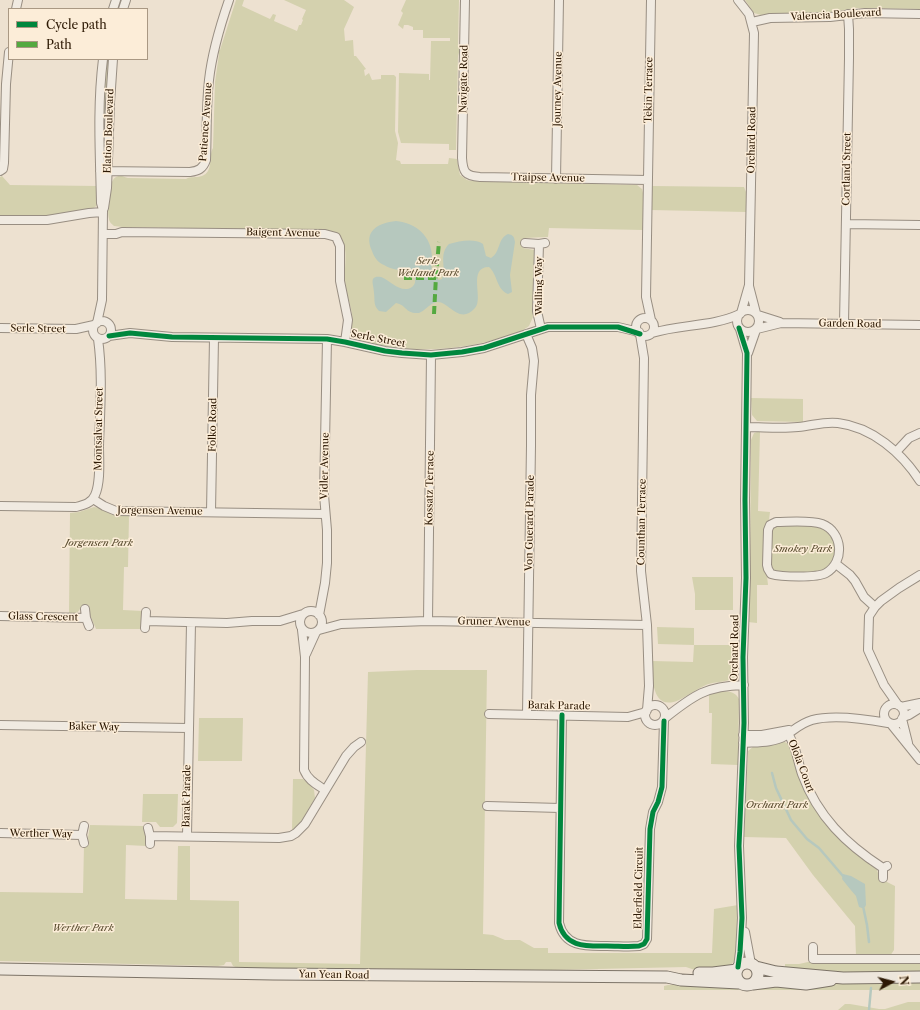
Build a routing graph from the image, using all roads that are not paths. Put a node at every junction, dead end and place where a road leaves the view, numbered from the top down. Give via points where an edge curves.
1 (229, 0) edge
2 (465, 0) edge
3 (559, 0) edge
4 (651, 0) edge
5 (738, 0) edge
6 (848, 14) junction
7 (920, 14) edge
8 (752, 22) junction
9 (8, 60) edge
10 (103, 60) edge
11 (113, 60) edge
12 (462, 158) joint
13 (0, 171) edge
14 (104, 171) junction
15 (556, 179) junction
16 (648, 180) junction
17 (103, 209) junction
18 (0, 220) edge
19 (846, 224) junction
20 (920, 225) edge
21 (103, 231) junction
22 (525, 243) dead end
23 (749, 285) junction
24 (646, 297) junction
25 (102, 300) junction
26 (740, 313) junction
27 (757, 314) junction
28 (651, 320) junction
29 (639, 321) junction
30 (721, 321) junction
31 (781, 323) junction
32 (844, 323) junction
33 (95, 324) junction
34 (109, 324) junction
35 (920, 325) edge
36 (618, 327) junction
37 (674, 327) junction
38 (0, 328) edge
39 (76, 329) junction
40 (541, 329) junction
41 (740, 329) junction
42 (756, 329) junction
43 (130, 333) junction
44 (639, 333) junction
45 (651, 333) junction
46 (526, 334) junction
47 (102, 337) junction
48 (214, 338) junction
49 (327, 339) junction
50 (345, 342) junction
51 (747, 353) junction
52 (432, 354) junction
53 (644, 358) junction
54 (746, 426) junction
55 (920, 433) edge
56 (896, 452) junction
57 (920, 481) edge
58 (94, 498) junction
59 (0, 506) edge
60 (211, 512) junction
61 (325, 514) junction
62 (836, 564) junction
63 (920, 575) edge
64 (323, 593) junction
65 (875, 608) junction
66 (85, 609) dead end
67 (146, 612) dead end
68 (305, 613) junction
69 (0, 616) edge
70 (320, 616) junction
71 (280, 621) junction
72 (428, 621) junction
73 (528, 622) junction
74 (191, 623) junction
75 (341, 624) junction
76 (647, 625) junction
77 (302, 629) junction
78 (317, 631) junction
79 (305, 657) junction
80 (744, 685) junction
81 (884, 685) junction
82 (649, 686) junction
83 (920, 703) edge
84 (683, 704) junction
85 (659, 705) junction
86 (899, 706) junction
87 (920, 708) edge
88 (885, 709) junction
89 (646, 711) junction
90 (489, 714) dead end
91 (527, 714) junction
92 (562, 715) junction
93 (628, 716) junction
94 (862, 718) junction
95 (903, 718) junction
96 (664, 719) junction
97 (652, 723) junction
98 (890, 723) junction
99 (0, 725) edge
100 (188, 728) junction
101 (789, 731) junction
102 (743, 739) junction
103 (361, 742) dead end
104 (909, 746) junction
105 (663, 748) junction
106 (920, 760) edge
107 (325, 790) junction
108 (487, 806) dead end
109 (560, 808) junction
110 (84, 826) dead end
111 (0, 833) edge
112 (150, 836) dead end
113 (187, 836) junction
114 (883, 878) dead end
115 (742, 918) junction
116 (813, 947) dead end
117 (920, 959) edge
118 (754, 965) junction
119 (0, 969) edge
120 (737, 969) junction
121 (667, 977) junction
122 (920, 977) edge
123 (843, 978) junction
124 (739, 982) junction
125 (753, 984) junction

1 - 14 street, Patience Avenue via 211,62 206,160 203,168 190,172
2 - 12 street, Navigate Road
3 - 15 street, Journey Avenue
4 - 16 street, Tekin Terrace
5 - 8 street, Orchard Road
6 - 7 street, Valencia Boulevard
6 - 8 street, Valencia Boulevard via 830,17 770,18
6 - 19 street, Cortland Street
8 - 23 street, Orchard Road via 754,44
9 - 13 street via 4,163
10 - 14 street, Elation Boulevard via 100,96
11 - 14 street, Elation Boulevard
12 - 15 street, Traipse Avenue via 466,174 474,177
14 - 17 street, Elation Boulevard
15 - 16 street, Traipse Avenue
16 - 24 street
17 - 18 street via 83,215 47,220
17 - 21 street
19 - 20 street
19 - 32 street, Cortland Street
21 - 25 street
21 - 50 street, Baigent Avenue via 116,229 122,232 333,236 340,246 341,285 348,320
22 - 40 street, Walling Way via 542,243 537,311
23 - 26 street, Orchard Road
23 - 27 street, Orchard Road
24 - 28 street
24 - 29 street
25 - 33 street
25 - 34 street
26 - 27 street via 750,310
26 - 30 street
26 - 41 street via 737,321
27 - 31 street, Garden Road
27 - 42 street via 760,324
28 - 29 street via 645,318
28 - 37 street
28 - 45 street via 654,326
29 - 36 street, Serle Street
29 - 44 street
30 - 37 street
30 - 41 street
31 - 32 street, Garden Road
31 - 42 street, Garden Road
32 - 35 street, Garden Road
33 - 34 street via 101,321
33 - 39 street, Serle Street
33 - 47 street via 93,328
34 - 43 street, Serle Street
34 - 47 street via 111,331
36 - 40 street, Serle Street via 555,326
36 - 44 street, Serle Street
37 - 45 street
38 - 39 street, Serle Street
39 - 47 street, Serle Street
40 - 46 street, Serle Street
41 - 42 street via 749,333
41 - 51 street, Orchard Road
42 - 51 street, Orchard Road
43 - 47 street, Serle Street
43 - 48 street, Serle Street
44 - 45 street via 645,336
44 - 53 street, Counthan Terrace
45 - 53 street, Counthan Terrace
46 - 52 street, Serle Street via 484,348
46 - 73 street, Von Guerard Parade via 534,361 531,395
47 - 58 street, Montsalvat Street via 99,473
48 - 49 street, Serle Street
48 - 60 street, Folko Road
49 - 50 street, Serle Street
49 - 61 street, Vidler Avenue
50 - 52 street, Serle Street via 385,351
51 - 54 street, Orchard Road
52 - 72 street, Kossatz Terrace
53 - 76 street, Counthan Terrace via 641,571
54 - 56 street via 798,427 826,422 837,423 871,435
54 - 80 street, Orchard Road
55 - 56 street via 909,438
56 - 57 street
58 - 59 street via 83,506 76,507
58 - 60 street, Jorgensen Avenue via 116,511
60 - 61 street, Jorgensen Avenue
61 - 64 street, Vidler Avenue via 327,563
62 - 62 street via 838,542 827,526 776,522 769,527 767,565 772,574 813,576 825,573
62 - 65 street via 850,575 864,597
63 - 65 street
64 - 68 street
64 - 70 street, Vidler Avenue
65 - 81 street via 869,616 868,650
66 - 69 street, Glass Crescent via 88,622
67 - 74 street via 145,625
68 - 70 street via 313,612
68 - 71 street
68 - 77 street via 300,620
70 - 75 street, Gruner Avenue
70 - 78 street via 322,625
71 - 74 street
71 - 77 street
72 - 73 street, Gruner Avenue
72 - 75 street, Gruner Avenue
73 - 76 street, Gruner Avenue
73 - 91 street, Von Guerard Parade
74 - 100 street, Barak Parade
75 - 78 street, Gruner Avenue
76 - 82 street, Counthan Terrace
77 - 78 street via 307,633
77 - 79 street
78 - 79 street
79 - 107 street via 304,770 311,781
80 - 84 street via 712,688
80 - 102 street, Orchard Road
81 - 86 street
81 - 88 street
82 - 85 street, Counthan Terrace
82 - 89 street, Counthan Terrace
83 - 86 street
84 - 85 street
84 - 96 street
85 - 89 street via 652,705
85 - 96 street via 665,711
86 - 88 street via 891,704
86 - 95 street via 903,711
87 - 95 street
88 - 94 street
88 - 98 street via 884,718
89 - 93 street, Barak Parade
89 - 97 street via 646,719
90 - 91 street, Barak Parade
91 - 92 street, Barak Parade
92 - 93 street, Barak Parade
92 - 109 street, Elderfield Circuit
93 - 97 street, Barak Parade
94 - 98 street
94 - 101 street via 821,718
95 - 98 street via 898,723
95 - 104 street
96 - 97 street via 658,725
96 - 105 street, Elderfield Circuit
97 - 105 street, Elderfield Circuit
98 - 104 street
99 - 100 street, Baker Way
100 - 113 street, Barak Parade
101 - 102 street
101 - 114 street, Olola Court via 806,784 833,828 848,843 885,867
102 - 115 street, Orchard Road via 739,846
103 - 107 street, Barak Parade via 346,756
104 - 106 street
105 - 109 street, Elderfield Circuit via 662,787 650,829 648,935 642,945 583,946 569,940 562,933 558,917
107 - 113 street, Barak Parade via 305,824 296,833 286,837
108 - 109 street
110 - 111 street, Werther Way via 83,839
112 - 113 street
115 - 118 street, Orchard Road
115 - 120 street, Orchard Road
116 - 117 street via 813,959
118 - 120 main road via 745,963
118 - 123 main road via 776,972
118 - 125 main road via 758,976
119 - 121 main road, Yan Yean Road
120 - 121 main road, Yan Yean Road
120 - 124 main road via 736,976
121 - 124 main road, Yan Yean Road via 681,980
122 - 123 main road
123 - 125 main road via 806,984 776,981
124 - 125 main road via 747,986

